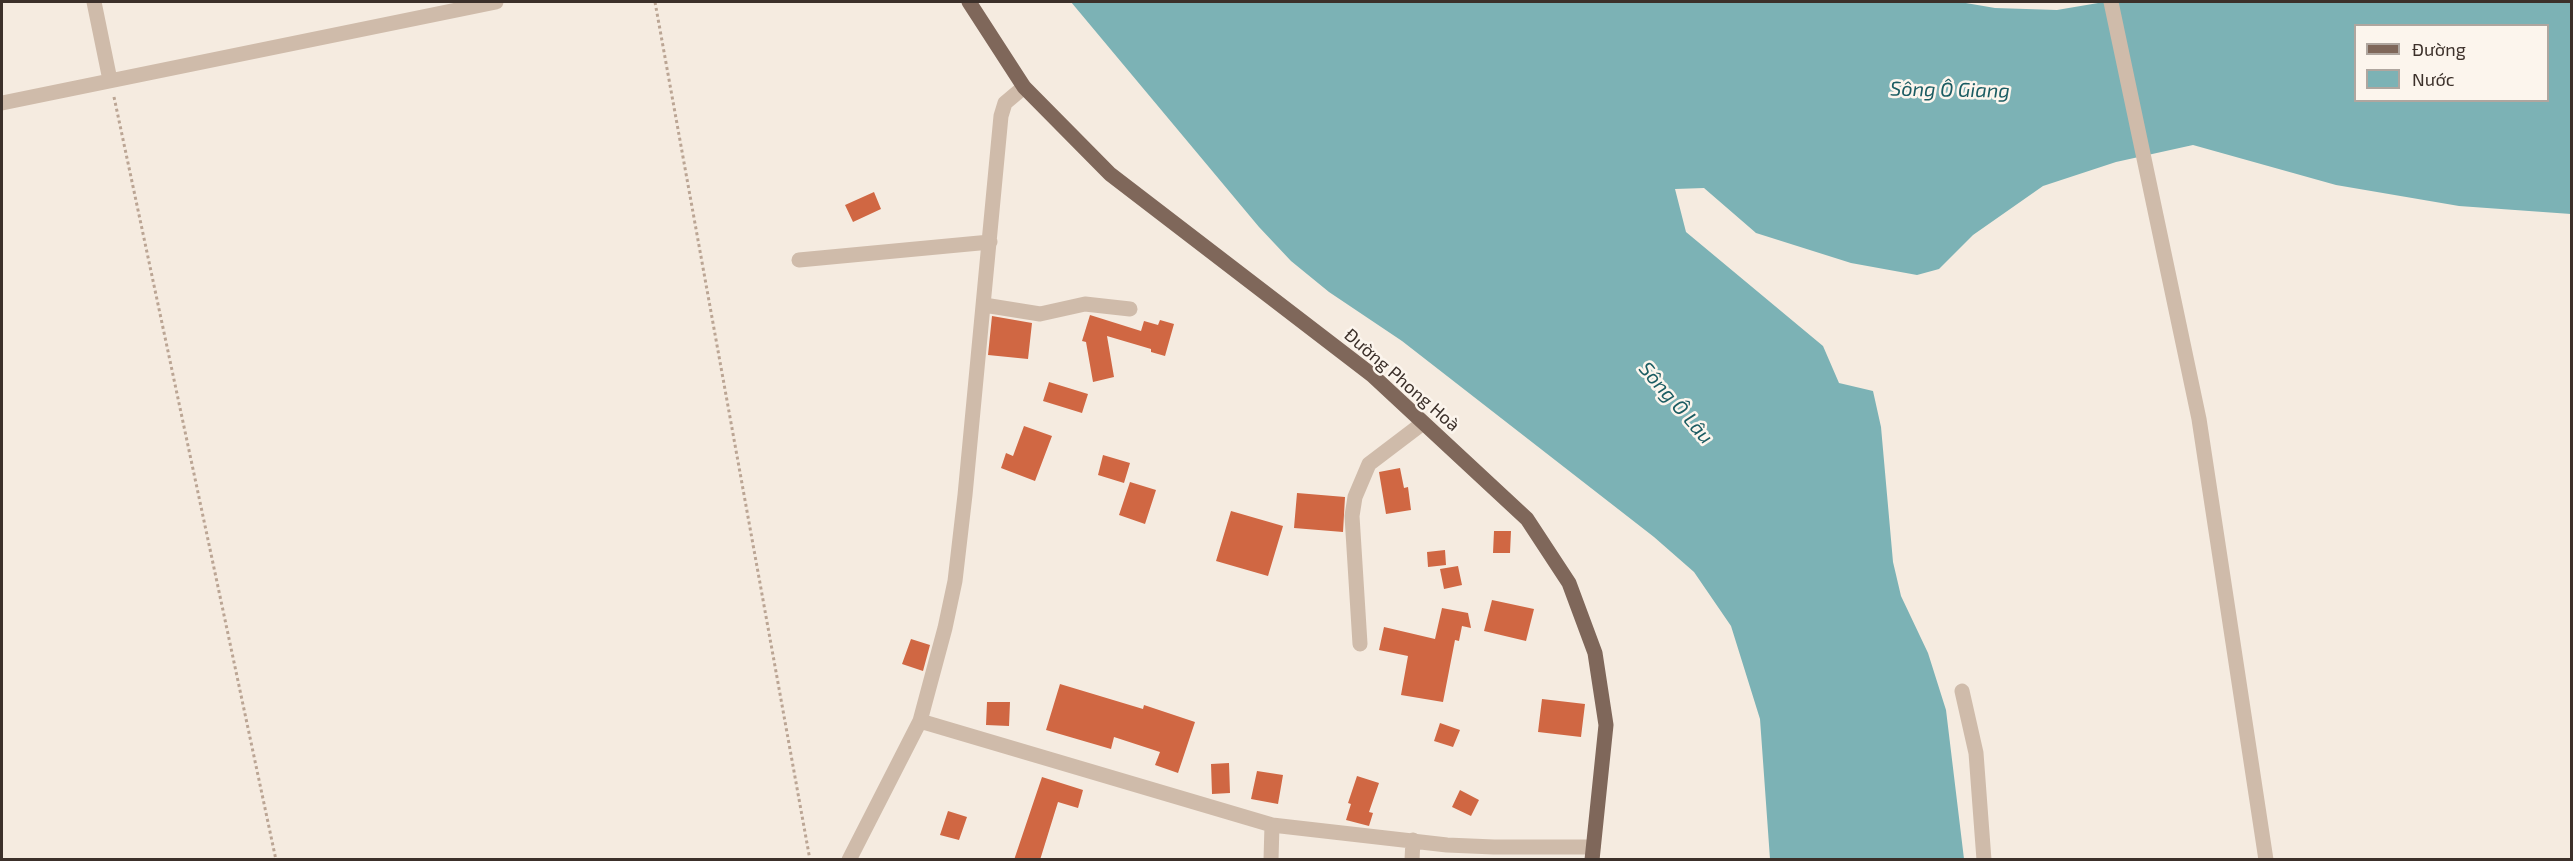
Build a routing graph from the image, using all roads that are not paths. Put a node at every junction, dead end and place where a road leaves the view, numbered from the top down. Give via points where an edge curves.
1 (94, 2) edge
2 (496, 2) edge
3 (969, 2) edge
4 (2111, 2) edge
5 (110, 80) junction
6 (1024, 87) junction
7 (2, 103) edge
8 (990, 242) junction
9 (799, 260) dead end
10 (984, 305) junction
11 (1130, 309) dead end
12 (1423, 423) junction
13 (1360, 644) dead end
14 (1962, 691) dead end
15 (920, 721) junction
16 (1272, 825) junction
17 (1413, 840) junction
18 (1593, 853) edge
19 (849, 860) edge
20 (1271, 860) edge
21 (1412, 860) edge
22 (1984, 860) edge
23 (2266, 860) edge

1 - 5 street
2 - 5 street
3 - 6 main road, Đường Phong Hoà
4 - 23 street via 2199,418
5 - 7 street
6 - 8 street via 1005,103 1001,116
6 - 12 main road, Đường Phong Hoà via 1110,174 1372,375
8 - 9 street
8 - 10 street
10 - 11 street via 1040,314 1085,304
10 - 15 street via 955,581
12 - 13 street via 1369,464 1354,497
12 - 18 main road, Đường Phong Hoà via 1527,519 1569,583 1595,653 1606,725
14 - 22 street via 1976,753
15 - 16 street
15 - 19 street
16 - 17 street
16 - 20 street
17 - 18 street
17 - 21 street

